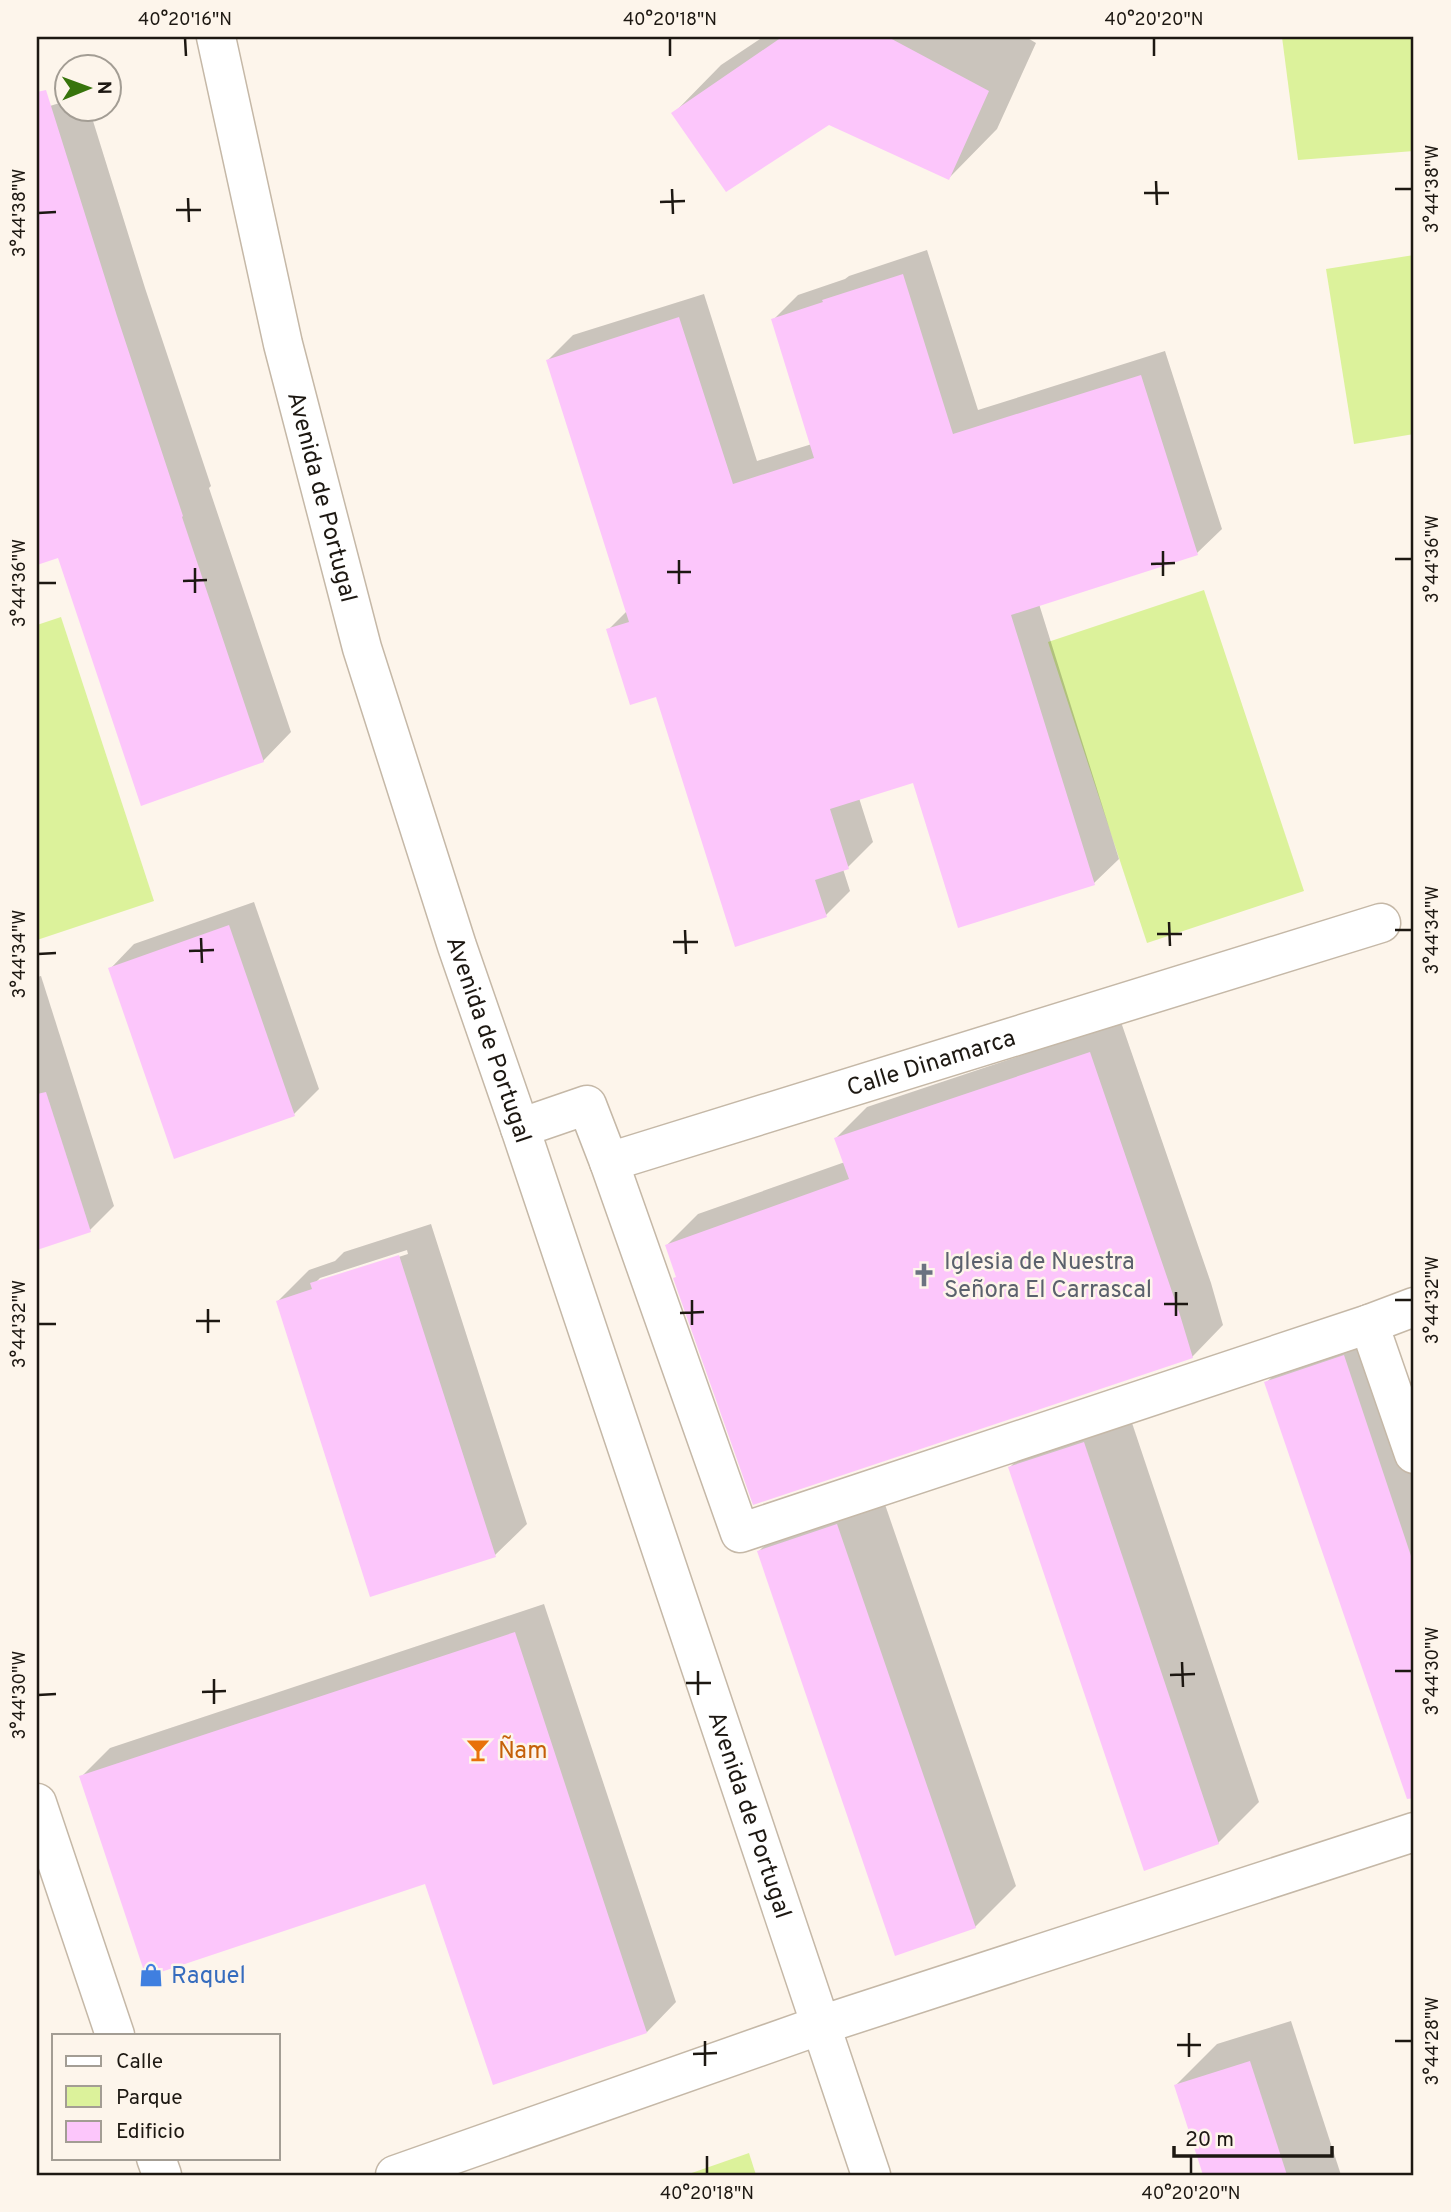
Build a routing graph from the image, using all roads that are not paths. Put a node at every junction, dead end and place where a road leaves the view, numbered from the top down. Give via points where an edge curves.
1 (216, 37) edge
2 (1381, 923) dead end
3 (520, 1128) junction
4 (609, 1162) junction
5 (1414, 1307) edge
6 (1369, 1324) junction
7 (1414, 1454) edge
8 (37, 1803) edge
9 (1414, 1832) edge
10 (821, 2025) junction
11 (115, 2034) edge
12 (395, 2175) edge
13 (871, 2175) edge

1 - 3 street, Avenida de Portugal via 283,344 362,648
2 - 4 street, Calle Dinamarca
3 - 4 street via 587,1105
3 - 10 street, Avenida de Portugal
4 - 6 street via 740,1533
5 - 6 street
6 - 7 street
8 - 11 street
9 - 10 street
10 - 12 street
10 - 13 street, Avenida de Portugal

